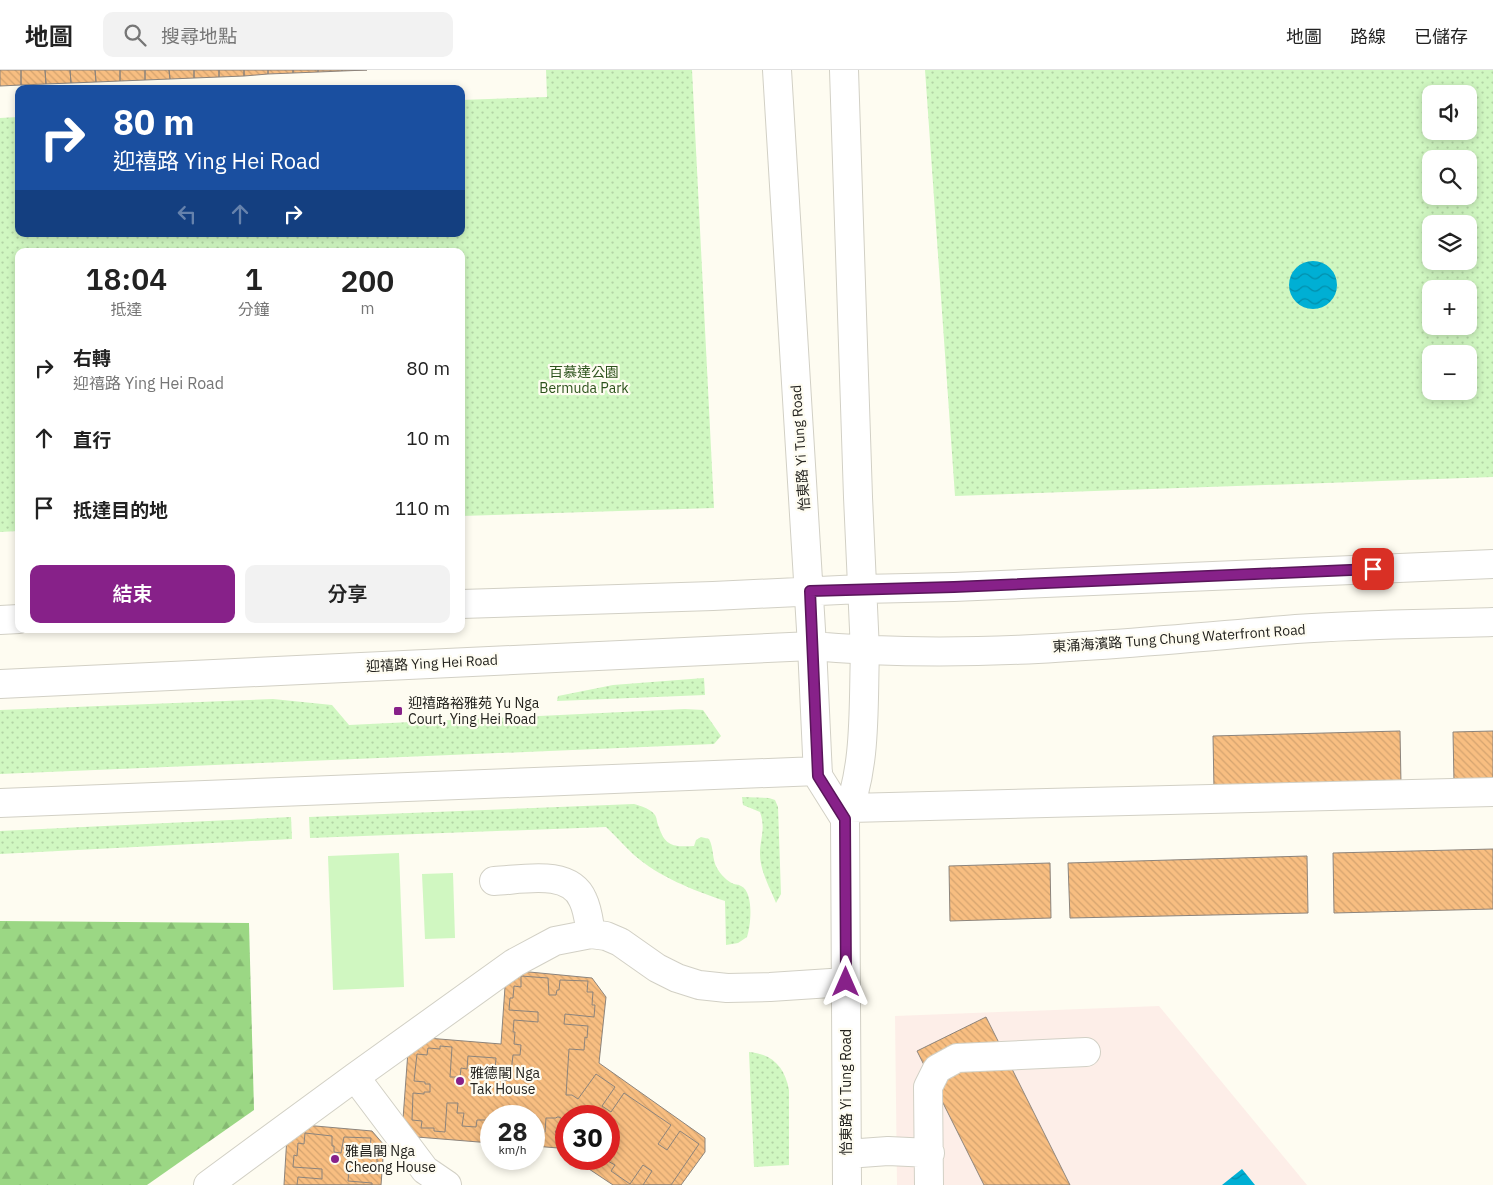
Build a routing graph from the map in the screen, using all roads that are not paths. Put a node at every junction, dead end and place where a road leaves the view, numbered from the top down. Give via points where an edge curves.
1 (777, 70) edge
2 (844, 70) edge
3 (1493, 564) edge
4 (862, 589) junction
5 (810, 591) junction
6 (465, 604) edge
7 (15, 619) edge
8 (0, 620) edge
9 (1493, 622) edge
10 (812, 646) junction
11 (865, 651) junction
12 (0, 684) edge
13 (818, 771) junction
14 (1493, 792) edge
15 (0, 803) edge
16 (847, 814) junction
17 (494, 881) dead end
18 (591, 934) junction
19 (846, 982) junction
20 (1086, 1052) dead end
21 (355, 1077) junction
22 (930, 1153) junction
23 (847, 1154) junction
24 (208, 1185) edge
25 (447, 1185) edge
26 (846, 1185) edge
27 (929, 1185) edge
28 (944, 1185) edge

1 - 5 main road, 怡東路 Yi Tung Road
2 - 4 main road, 怡東路 Yi Tung Road
3 - 4 main road
4 - 5 main road
4 - 11 main road, 怡東路 Yi Tung Road
5 - 6 main road
5 - 10 main road, 怡東路 Yi Tung Road
7 - 8 main road
9 - 11 main road, 東涌海濱路 Tung Chung Waterfront Road via 1299,629 1118,644 956,652
10 - 11 main road, 迎禧路 Ying Hei Road
10 - 12 main road, 迎禧路 Ying Hei Road
10 - 13 main road, 怡東路 Yi Tung Road
11 - 16 main road, 怡東路 Yi Tung Road via 858,778
13 - 15 main road
13 - 16 main road, 怡東路 Yi Tung Road via 818,776
14 - 16 main road
16 - 19 main road, 怡東路 Yi Tung Road
17 - 18 main road via 546,878 566,882 584,901
18 - 19 main road via 620,942 657,968 699,985 727,988
18 - 21 main road via 555,941 514,963
19 - 23 main road, 怡東路 Yi Tung Road
20 - 22 main road via 957,1058 937,1069 928,1087
21 - 24 main road
21 - 25 main road via 425,1170
22 - 23 main road via 888,1151
22 - 27 main road
22 - 28 main road
23 - 26 main road, 怡東路 Yi Tung Road

